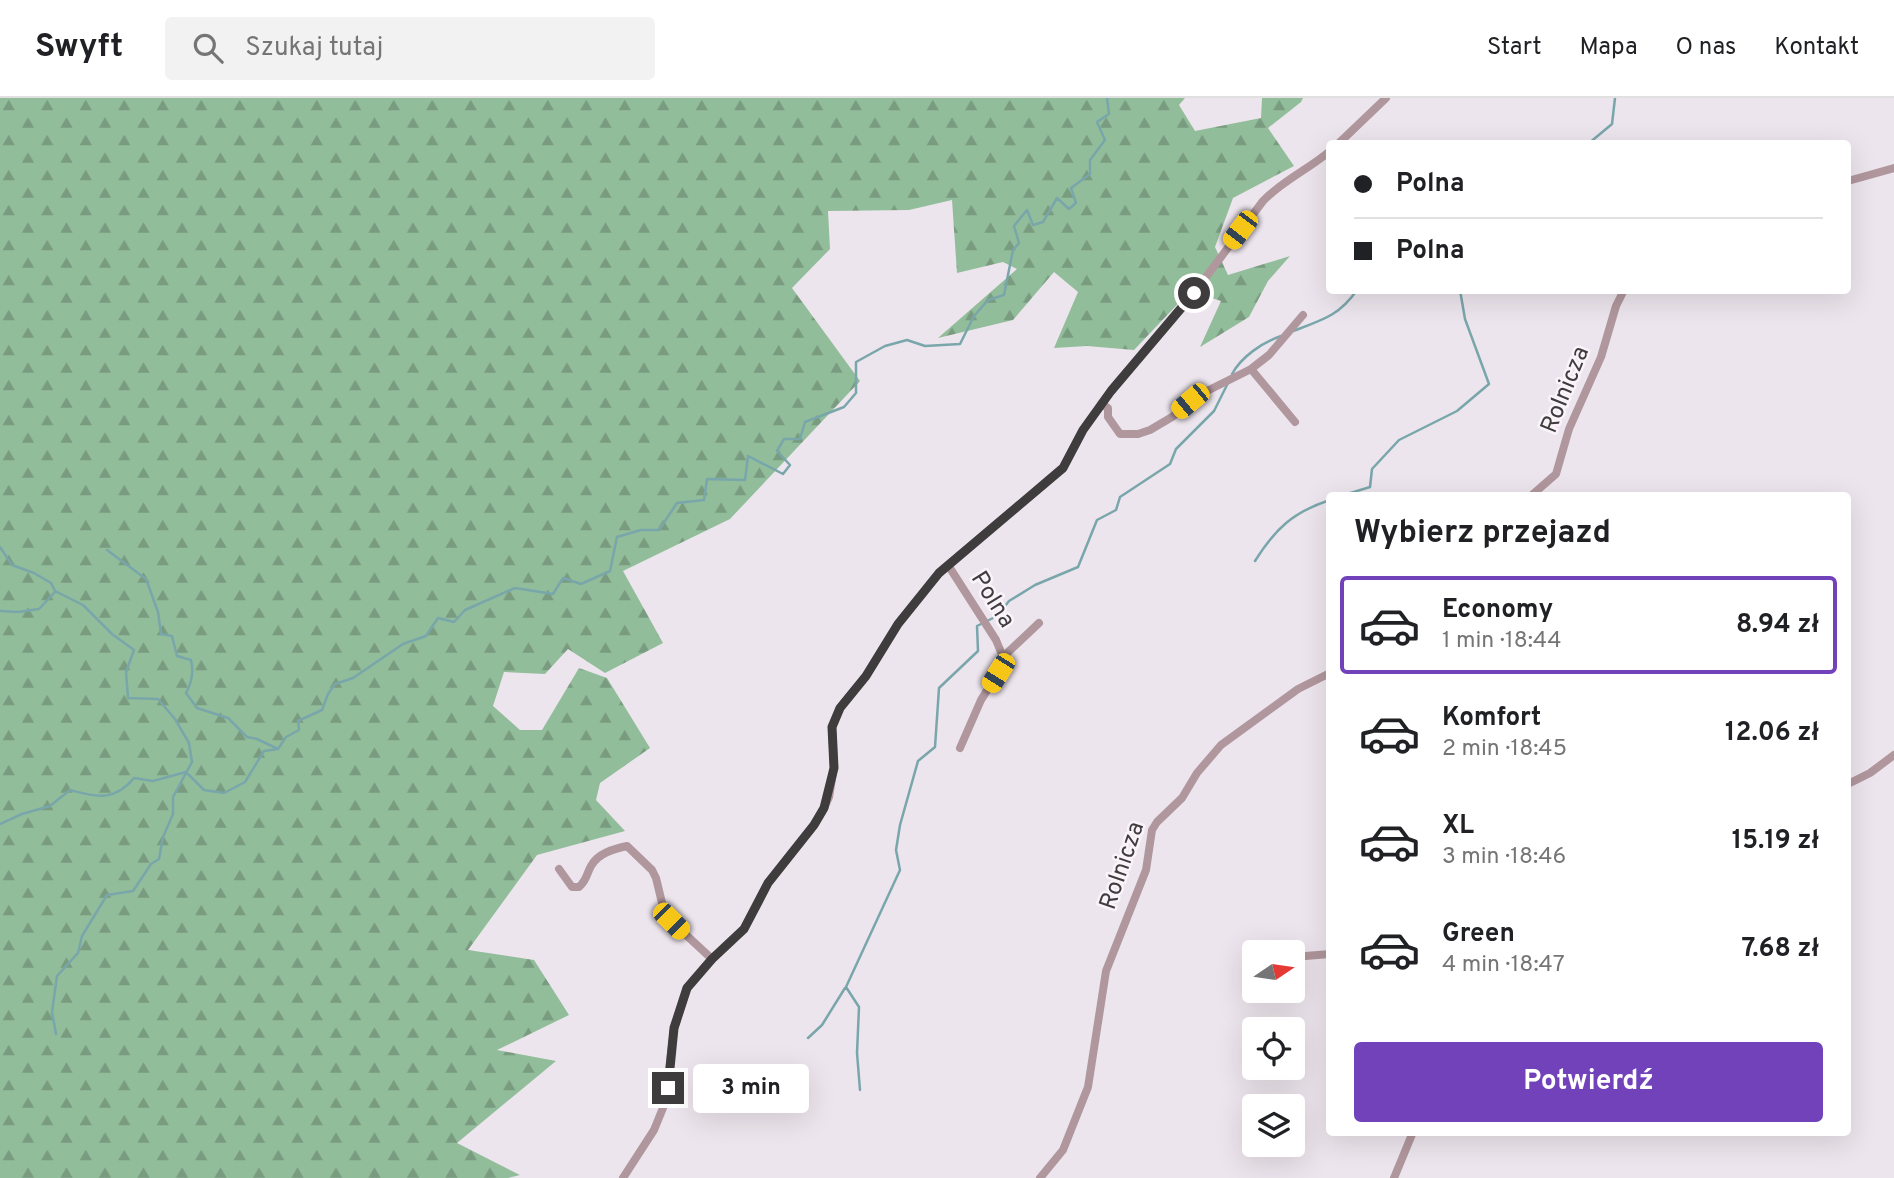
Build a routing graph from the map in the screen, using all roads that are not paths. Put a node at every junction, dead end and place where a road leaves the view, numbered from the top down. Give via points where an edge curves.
1 (1386, 98) edge
2 (1342, 140) edge
3 (1326, 154) edge
4 (1894, 168) edge
5 (1851, 180) edge
6 (1622, 294) edge
7 (1303, 315) dead end
8 (1251, 369) junction
9 (1101, 404) junction
10 (1295, 422) dead end
11 (1535, 492) edge
12 (947, 565) junction
13 (1039, 624) dead end
14 (1003, 657) junction
15 (1326, 675) edge
16 (960, 748) dead end
17 (1894, 755) edge
18 (1851, 782) edge
19 (559, 869) dead end
20 (1326, 954) edge
21 (1306, 956) edge
22 (712, 959) junction
23 (1411, 1136) edge
24 (623, 1178) edge
25 (1040, 1178) edge
26 (1394, 1178) edge

1 - 2 street
3 - 9 street, Polna via 1263,201
4 - 5 street
6 - 11 street, Rolnicza via 1556,474
7 - 8 street
8 - 9 street via 1138,434 1120,434 1108,417 1108,408
8 - 10 street
9 - 12 street, Polna via 1057,475
12 - 14 street, Polna
12 - 22 street, Polna via 898,624 840,708 832,727 833,780 819,818 768,883 744,929
13 - 14 street, Polna
14 - 16 street, Polna
15 - 25 street, Rolnicza via 1298,689 1221,745 1152,830 1146,870 1105,971 1088,1087 1063,1150
17 - 18 street
19 - 22 street via 572,887 579,887 602,855 627,846 652,870 671,921
20 - 21 street
22 - 24 street, Polna via 687,988 674,1028 665,1103 650,1138
23 - 26 street

